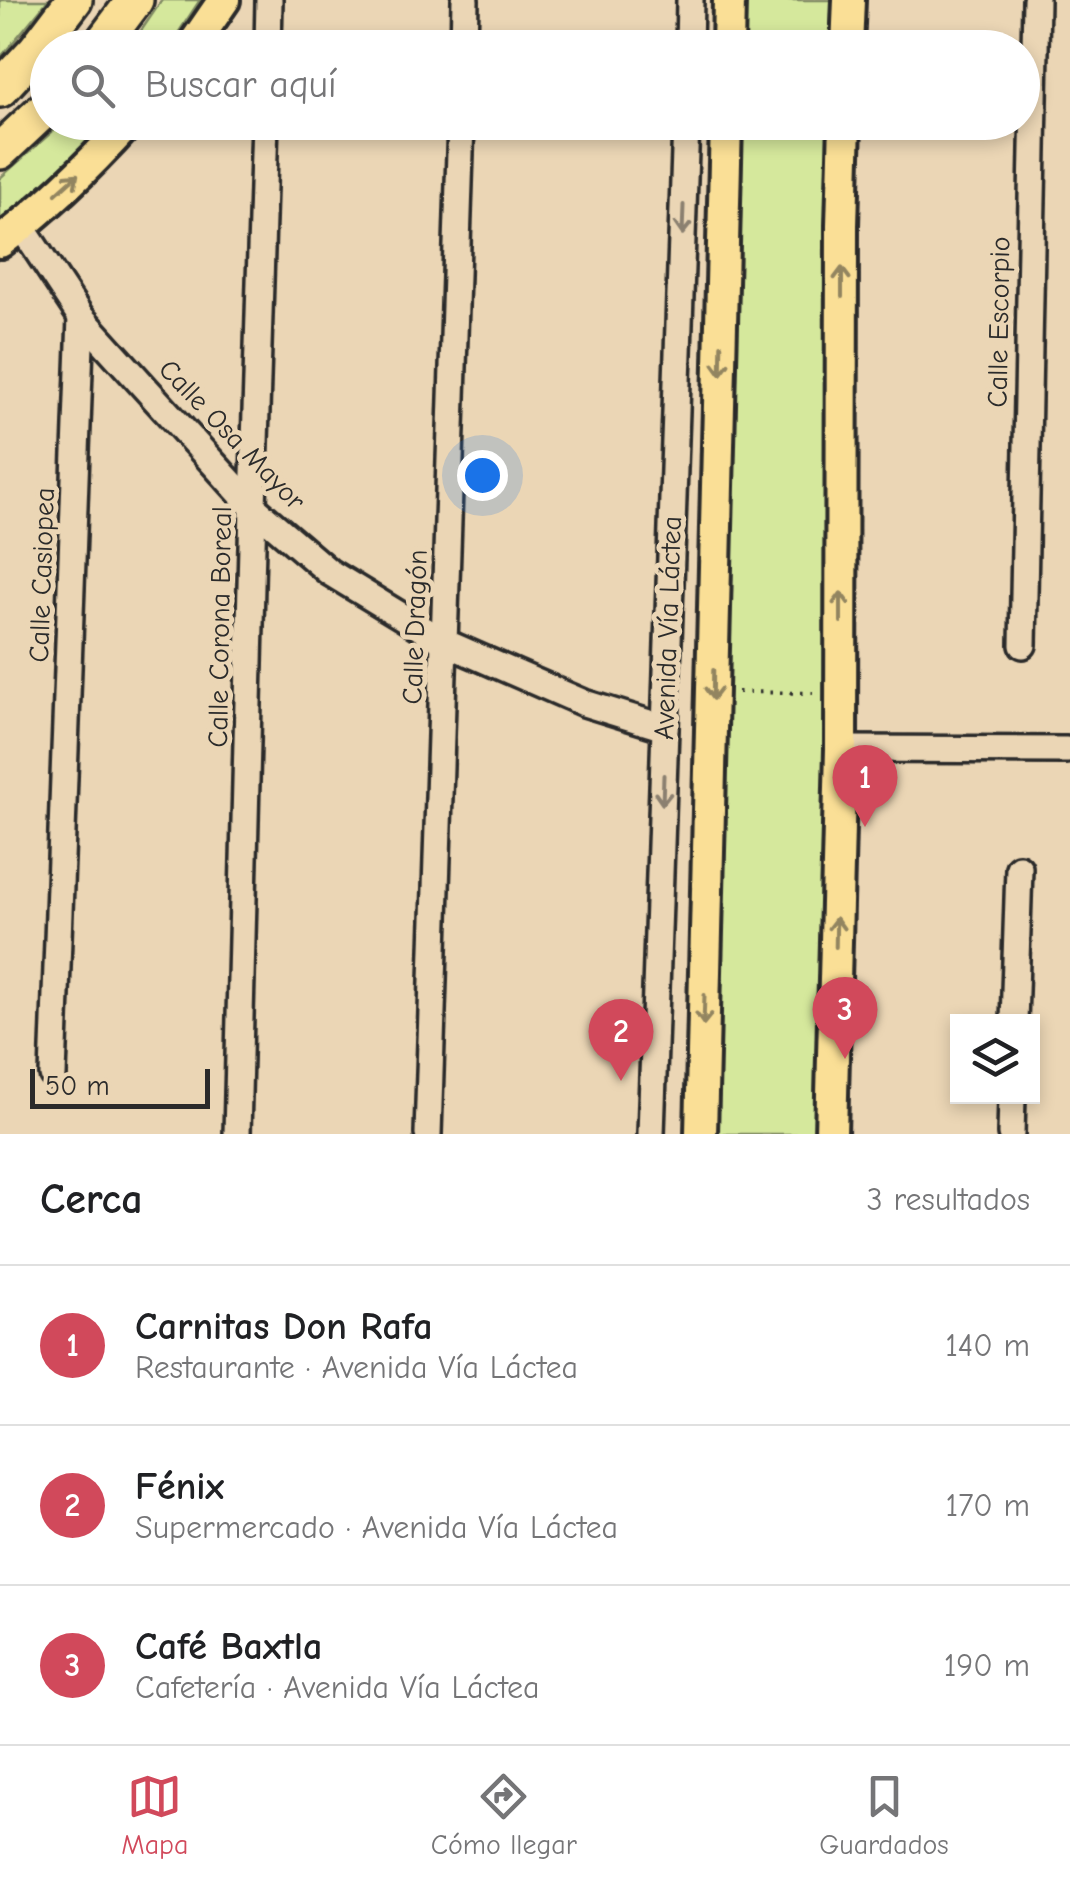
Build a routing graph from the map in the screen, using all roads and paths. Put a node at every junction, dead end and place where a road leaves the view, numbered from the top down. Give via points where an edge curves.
1 (74, 0) edge
2 (135, 0) edge
3 (224, 0) edge
4 (269, 0) edge
5 (465, 0) edge
6 (690, 0) edge
7 (729, 0) edge
8 (849, 0) edge
9 (1036, 0) edge
10 (51, 30) edge
11 (112, 30) edge
12 (203, 30) edge
13 (268, 30) edge
14 (464, 30) edge
15 (689, 30) edge
16 (728, 30) edge
17 (848, 30) edge
18 (1035, 30) edge
19 (30, 56) edge
20 (0, 89) edge
21 (30, 123) edge
22 (113, 140) edge
23 (264, 140) edge
24 (460, 140) edge
25 (685, 140) edge
26 (726, 140) edge
27 (844, 140) edge
28 (1033, 140) edge
29 (0, 151) edge
30 (10, 234) edge
31 (81, 316) junction
32 (253, 508) junction
33 (444, 642) junction
34 (1022, 645) dead end
35 (713, 692) junction
36 (841, 693) junction
37 (665, 728) junction
38 (841, 749) junction
39 (1066, 750) dead end
40 (1019, 868) dead end
41 (1014, 1014) edge
42 (53, 1075) dead end
43 (1012, 1104) edge
44 (238, 1134) edge
45 (428, 1134) edge
46 (651, 1134) edge
47 (701, 1134) edge
48 (831, 1134) edge
49 (1011, 1134) edge

1 - 10 highway
2 - 11 highway
3 - 12 main road
4 - 13 street
5 - 14 street
6 - 15 street
7 - 16 main road
8 - 17 main road
9 - 18 street, Calle Escorpio
19 - 20 highway
21 - 29 highway
30 -> 22 main road
23 - 32 street, Calle Corona Boreal
24 - 33 street, Calle Dragón
25 -> 37 street, Avenida Vía Láctea
26 -> 35 main road, Avenida Vía Láctea
36 -> 27 main road
28 - 34 street, Calle Escorpio
30 - 31 street, Calle Osa Mayor
31 - 32 street, Calle Osa Mayor
31 - 42 street, Calle Casiopea
32 - 33 street, Calle Osa Mayor via 329,572
32 - 44 street, Calle Corona Boreal
33 - 37 street, Calle Osa Mayor via 584,703
33 - 45 street, Calle Dragón
35 - 36 path
35 -> 47 main road, Avenida Vía Láctea
36 - 38 main road
37 -> 46 street, Avenida Vía Láctea
38 - 39 street
48 -> 38 main road
40 - 41 street
43 - 49 street

